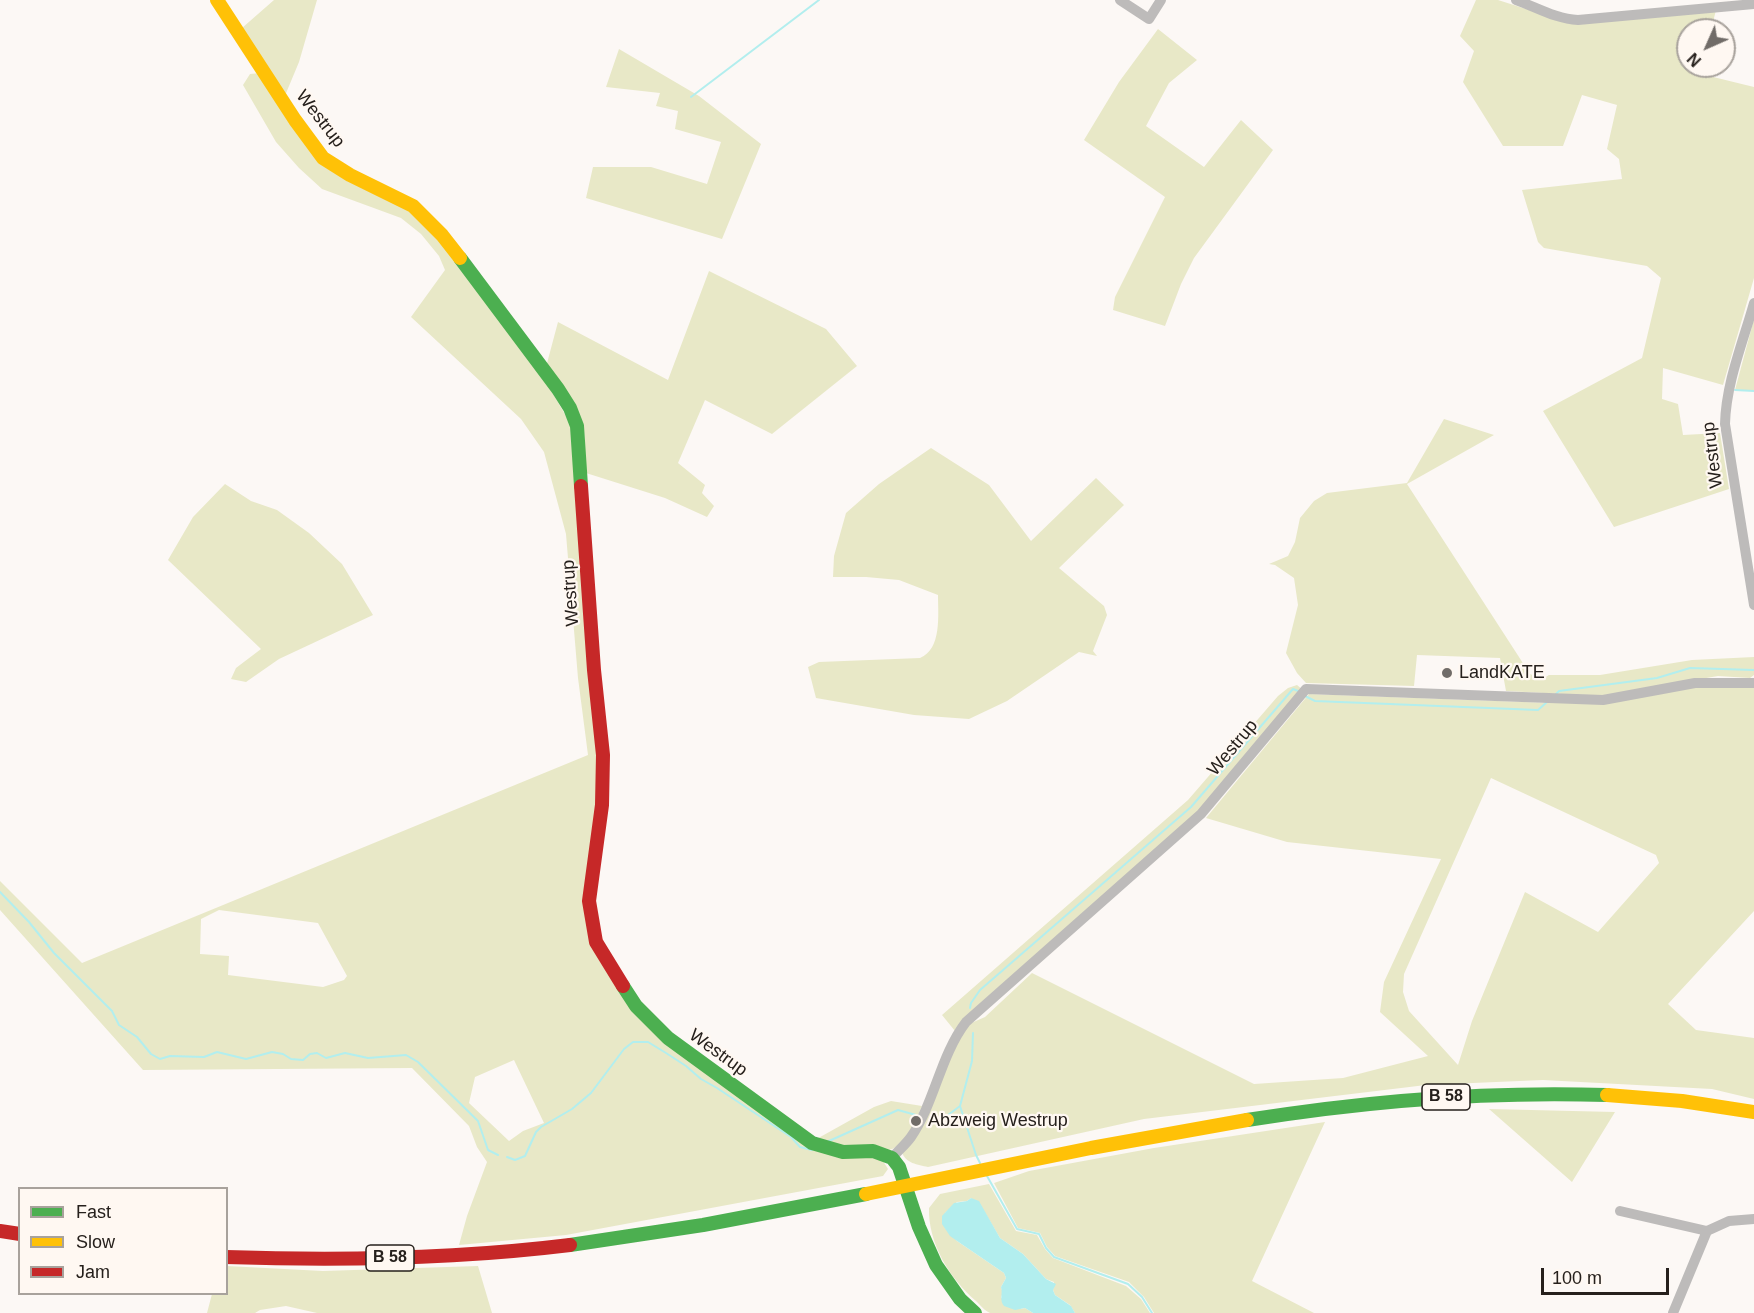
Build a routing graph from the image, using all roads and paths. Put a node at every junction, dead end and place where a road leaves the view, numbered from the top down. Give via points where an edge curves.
1 (217, 0) edge
2 (1120, 0) edge
3 (1161, 0) edge
4 (1515, 0) edge
5 (1754, 4) edge
6 (1544, 5) edge
7 (1754, 303) edge
8 (1754, 605) edge
9 (1754, 683) edge
10 (1754, 1112) edge
11 (892, 1158) junction
12 (906, 1186) junction
13 (1620, 1211) dead end
14 (1754, 1219) edge
15 (0, 1231) edge
16 (1707, 1231) junction
17 (18, 1234) edge
18 (228, 1257) edge
19 (971, 1312) edge
20 (1673, 1313) edge

1 - 11 street, Westrup via 323,158 413,206 442,235 558,389 577,426 603,755 602,805 589,901 596,942 636,1006 668,1038 812,1143 843,1152 873,1151
2 - 3 street via 1149,19
4 - 6 street
5 - 6 street via 1578,20 1567,20
7 - 8 street, Westrup via 1729,392 1725,424
9 - 11 street, Westrup via 1695,683 1603,700 1306,689 1201,814 966,1022 955,1035 911,1137
10 - 12 street, B 58 via 1610,1095 1528,1094 1351,1105 1204,1127
11 - 12 street
12 - 18 street, B 58 via 691,1227 520,1250 386,1259
12 - 19 street via 934,1263
13 - 16 street
14 - 16 street via 1729,1221
15 - 17 street
16 - 20 street

